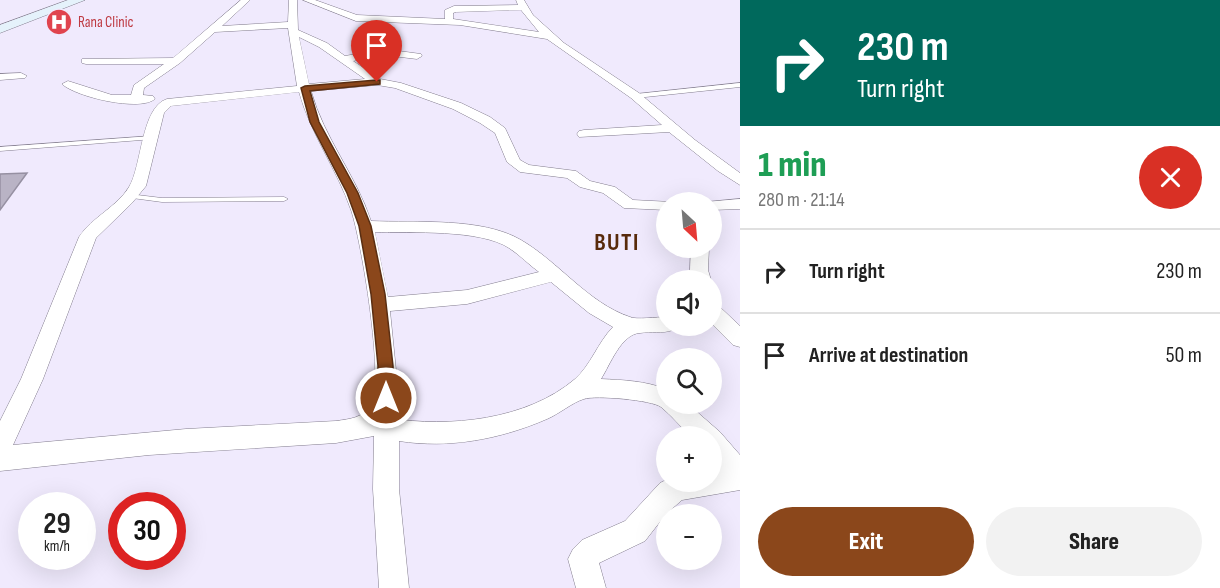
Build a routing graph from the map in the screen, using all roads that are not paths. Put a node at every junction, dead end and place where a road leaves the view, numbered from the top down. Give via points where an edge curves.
1 (79, 0) edge
2 (246, 0) edge
3 (293, 0) edge
4 (307, 0) edge
5 (521, 4) edge
6 (450, 21) junction
7 (293, 28) junction
8 (0, 29) edge
9 (212, 29) junction
10 (552, 38) junction
11 (417, 56) dead end
12 (344, 59) junction
13 (86, 61) dead end
14 (176, 61) junction
15 (21, 76) dead end
16 (0, 77) edge
17 (377, 82) junction
18 (68, 84) dead end
19 (740, 85) edge
20 (305, 88) junction
21 (636, 96) junction
22 (136, 99) junction
23 (166, 103) junction
24 (672, 128) junction
25 (584, 134) dead end
26 (152, 138) junction
27 (0, 149) edge
28 (740, 180) edge
29 (132, 196) junction
30 (284, 200) dead end
31 (740, 204) edge
32 (656, 205) edge
33 (722, 205) edge
34 (365, 226) junction
35 (554, 274) junction
36 (379, 305) junction
37 (722, 321) edge
38 (656, 326) edge
39 (630, 327) junction
40 (740, 339) edge
41 (579, 389) junction
42 (656, 394) edge
43 (683, 414) edge
44 (378, 426) junction
45 (696, 426) edge
46 (0, 447) edge
47 (722, 454) edge
48 (0, 459) edge
49 (740, 476) edge
50 (394, 588) edge
51 (591, 588) edge

1 - 8 main road
2 - 9 street
3 - 7 street
4 - 6 street via 356,18
5 - 6 street via 454,9 448,12
5 - 10 street
6 - 10 street
7 - 9 street
7 - 12 street
7 - 20 street
9 - 14 street
10 - 21 street
11 - 12 street via 384,52
12 - 17 street
13 - 14 street
14 - 22 street via 138,87
15 - 16 street
17 - 20 street
17 - 32 street via 428,94 485,120 500,131 514,162 525,169 571,174 585,184 609,190 630,205
18 - 22 street via 111,99
19 - 21 lane
20 - 23 street
20 - 34 street via 315,122
21 - 24 street
22 - 23 street
23 - 26 street via 158,112
24 - 25 street
24 - 28 street
26 - 27 lane
26 - 29 street
29 - 30 lane via 162,200
29 - 46 street via 96,224 88,237 32,379
31 - 33 street
34 - 35 street via 475,231 497,236 515,244
34 - 36 street
35 - 36 street via 467,297
35 - 39 street via 596,308
36 - 44 street via 386,398
37 - 40 street
38 - 39 street
39 - 41 street via 620,334
41 - 42 street
41 - 44 street via 558,405 495,425 442,434
43 - 45 street
44 - 48 street
44 - 50 street
47 - 49 street
49 - 51 street via 666,494 636,531 589,552 583,559

